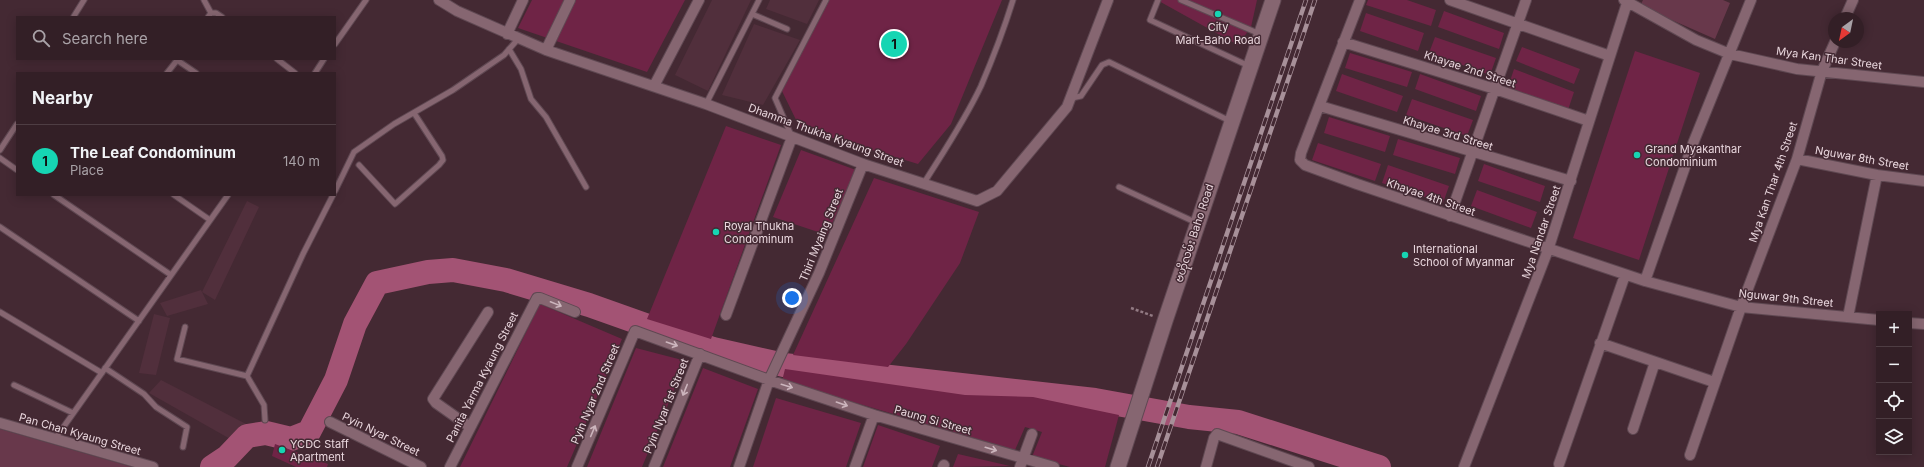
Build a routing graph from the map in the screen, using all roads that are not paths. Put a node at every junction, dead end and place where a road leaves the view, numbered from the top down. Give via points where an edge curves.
1 (84, 0) edge
2 (204, 0) edge
3 (366, 0) edge
4 (438, 0) edge
5 (523, 0) edge
6 (570, 0) edge
7 (699, 0) edge
8 (759, 0) edge
9 (826, 0) edge
10 (1013, 0) edge
11 (1108, 0) edge
12 (1158, 0) edge
13 (1182, 0) edge
14 (1273, 0) edge
15 (1360, 0) edge
16 (1450, 0) edge
17 (1526, 0) edge
18 (1751, 0) edge
19 (1853, 0) edge
20 (1627, 1) edge
21 (1848, 12) edge
22 (752, 14) junction
23 (209, 15) edge
24 (74, 16) edge
25 (221, 16) edge
26 (1518, 25) junction
27 (787, 29) dead end
28 (507, 34) junction
29 (1261, 34) junction
30 (518, 39) junction
31 (1344, 42) junction
32 (336, 43) edge
33 (1832, 48) edge
34 (510, 49) junction
35 (546, 50) junction
36 (1730, 54) junction
37 (1610, 56) junction
38 (177, 60) edge
39 (278, 60) edge
40 (323, 60) edge
41 (1250, 66) junction
42 (1822, 71) junction
43 (169, 72) edge
44 (195, 72) edge
45 (294, 72) edge
46 (315, 72) edge
47 (1924, 82) edge
48 (654, 86) junction
49 (1495, 89) junction
50 (1072, 98) junction
51 (706, 104) junction
52 (1320, 106) junction
53 (414, 113) junction
54 (1589, 121) junction
55 (1231, 122) junction
56 (16, 126) edge
57 (792, 136) junction
58 (0, 150) edge
59 (1472, 153) junction
60 (0, 158) edge
61 (1796, 159) junction
62 (863, 164) junction
63 (359, 165) dead end
64 (16, 169) edge
65 (1877, 175) junction
66 (1570, 181) junction
67 (1924, 181) edge
68 (924, 183) junction
69 (586, 187) dead end
70 (1119, 187) dead end
71 (336, 190) edge
72 (55, 196) edge
73 (175, 196) edge
74 (227, 196) edge
75 (332, 196) edge
76 (1450, 216) junction
77 (210, 220) junction
78 (1198, 223) junction
79 (0, 227) edge
80 (1548, 250) junction
81 (1625, 275) junction
82 (171, 276) junction
83 (1644, 281) junction
84 (1741, 307) junction
85 (0, 312) edge
86 (488, 312) dead end
87 (575, 312) dead end
88 (726, 315) dead end
89 (1848, 317) junction
90 (1876, 320) edge
91 (139, 321) junction
92 (1912, 323) edge
93 (1924, 324) edge
94 (185, 327) dead end
95 (1600, 343) junction
96 (700, 354) junction
97 (1655, 362) junction
98 (104, 371) junction
99 (247, 376) junction
100 (770, 380) junction
101 (1714, 382) junction
102 (14, 385) dead end
103 (73, 414) junction
104 (874, 415) junction
105 (265, 420) dead end
106 (330, 422) dead end
107 (0, 423) edge
108 (470, 427) junction
109 (1633, 429) dead end
110 (1032, 434) dead end
111 (55, 439) junction
112 (183, 447) dead end
113 (1690, 455) dead end
114 (1022, 463) edge
115 (1558, 464) dead end
116 (153, 467) edge
117 (421, 467) edge
118 (450, 467) edge
119 (578, 467) edge
120 (654, 467) edge
121 (739, 467) edge
122 (856, 467) edge
123 (1054, 467) edge
124 (1118, 467) edge
125 (1206, 467) edge
126 (1309, 467) edge
127 (1464, 467) edge

1 - 24 lane
2 - 23 lane
3 - 32 lane
4 - 28 street, Dhamma Thukha Kyaung Street
5 - 28 street
6 - 35 street
7 - 48 street
8 - 22 lane
9 - 57 lane via 775,98
10 - 68 lane via 981,86 964,119
11 - 50 street, Dhamma Thukha Kyaung Street
12 - 41 lane via 1150,20
13 - 29 lane
14 - 29 main road, ဗဟိုလမ်း Baho Road
15 - 31 street
16 - 26 street
17 - 26 street
18 - 36 street
19 - 21 street
20 - 36 street, Mya Kan Thar Street via 1696,40
20 - 37 street, Mya Nandar Street
22 - 27 lane
22 - 51 lane
23 - 25 lane via 216,12
26 - 37 street
26 - 49 street
28 - 30 street, Dhamma Thukha Kyaung Street
29 - 41 main road, ဗဟိုလမ်း Baho Road
30 - 34 lane
30 - 35 street, Dhamma Thukha Kyaung Street
31 - 49 street, Khayae 2nd Street
31 - 52 street
33 - 42 street, Mya Kan Thar 4th Street
34 - 53 lane via 453,90
34 - 69 lane via 522,69 531,99 546,117
35 - 48 street, Dhamma Thukha Kyaung Street
36 - 42 street, Mya Kan Thar Street via 1797,69
36 - 83 street via 1694,141
37 - 54 street, Mya Nandar Street
38 - 43 lane
38 - 44 lane
39 - 45 lane
40 - 46 lane
41 - 55 main road, ဗဟိုလမ်း Baho Road
42 - 47 street, Mya Kan Thar Street
42 - 61 street, Mya Kan Thar 4th Street
48 - 51 street, Dhamma Thukha Kyaung Street
49 - 54 street, Khayae 2nd Street
49 - 59 street
50 - 55 lane via 1081,96 1102,65 1110,62
50 - 68 street, Dhamma Thukha Kyaung Street via 1067,108 997,191 977,201
51 - 57 street, Dhamma Thukha Kyaung Street
52 - 59 street, Khayae 3rd Street
52 - 76 street, Khayae 4th Street via 1300,160 1306,165
53 - 63 lane via 442,156 443,160 439,165 395,204
53 - 71 lane via 354,152
54 - 66 street, Mya Nandar Street
55 - 78 main road, ဗဟိုလမ်း Baho Road
56 - 58 lane
57 - 62 street, Dhamma Thukha Kyaung Street
57 - 88 street
59 - 66 street, Khayae 3rd Street
59 - 76 street
60 - 64 lane
61 - 65 street, Nguwar 8th Street
61 - 84 street, Mya Kan Thar 4th Street
62 - 68 street, Dhamma Thukha Kyaung Street
62 - 100 street, Thiri Myaing Street via 820,273
65 - 67 street, Nguwar 8th Street
65 - 89 street
66 - 80 street, Mya Nandar Street
70 - 78 lane
72 - 82 lane
73 - 77 lane
74 - 77 lane
75 - 99 lane
76 - 80 street, Khayae 4th Street
77 - 82 lane
78 - 124 main road, ဗဟိုလမ်း Baho Road
79 - 91 lane
80 - 81 street, Khayae 4th Street
80 - 127 street, Mya Nandar Street
81 - 83 street, Nguwar 9th Street
81 - 95 street
82 - 91 lane
83 - 84 street, Nguwar 9th Street
84 - 89 street, Nguwar 9th Street
84 - 101 street, Mya Kan Thar 4th Street
85 - 98 lane
86 - 108 street via 433,399
108 -> 87 street, Panita Yarma Kyaung Street via 537,298
89 - 90 street, Nguwar 9th Street
91 - 98 lane
92 - 93 street
94 - 99 lane via 177,359
95 - 97 street
95 - 115 street
96 - 100 street
119 -> 96 street, Pyin Nyar 2nd Street via 635,331
96 -> 120 street, Pyin Nyar 1st Street
97 - 101 street
97 - 109 street
98 - 103 lane
98 - 112 lane via 144,394 156,407 187,427
99 - 105 lane via 264,405
100 -> 104 street, Paung Si Street
100 - 121 street
101 - 113 street, Mya Kan Thar 4th Street
102 - 103 lane
103 - 111 lane
104 -> 114 street, Paung Si Street
104 - 122 street
106 - 117 street, Pyin Nyar Street
107 - 111 street, Pan Chan Kyaung Street
108 - 118 street, Panita Yarma Kyaung Street
110 - 114 street
111 - 116 street, Pan Chan Kyaung Street
114 - 123 street, Paung Si Street
125 - 126 street via 1214,438 1221,434

